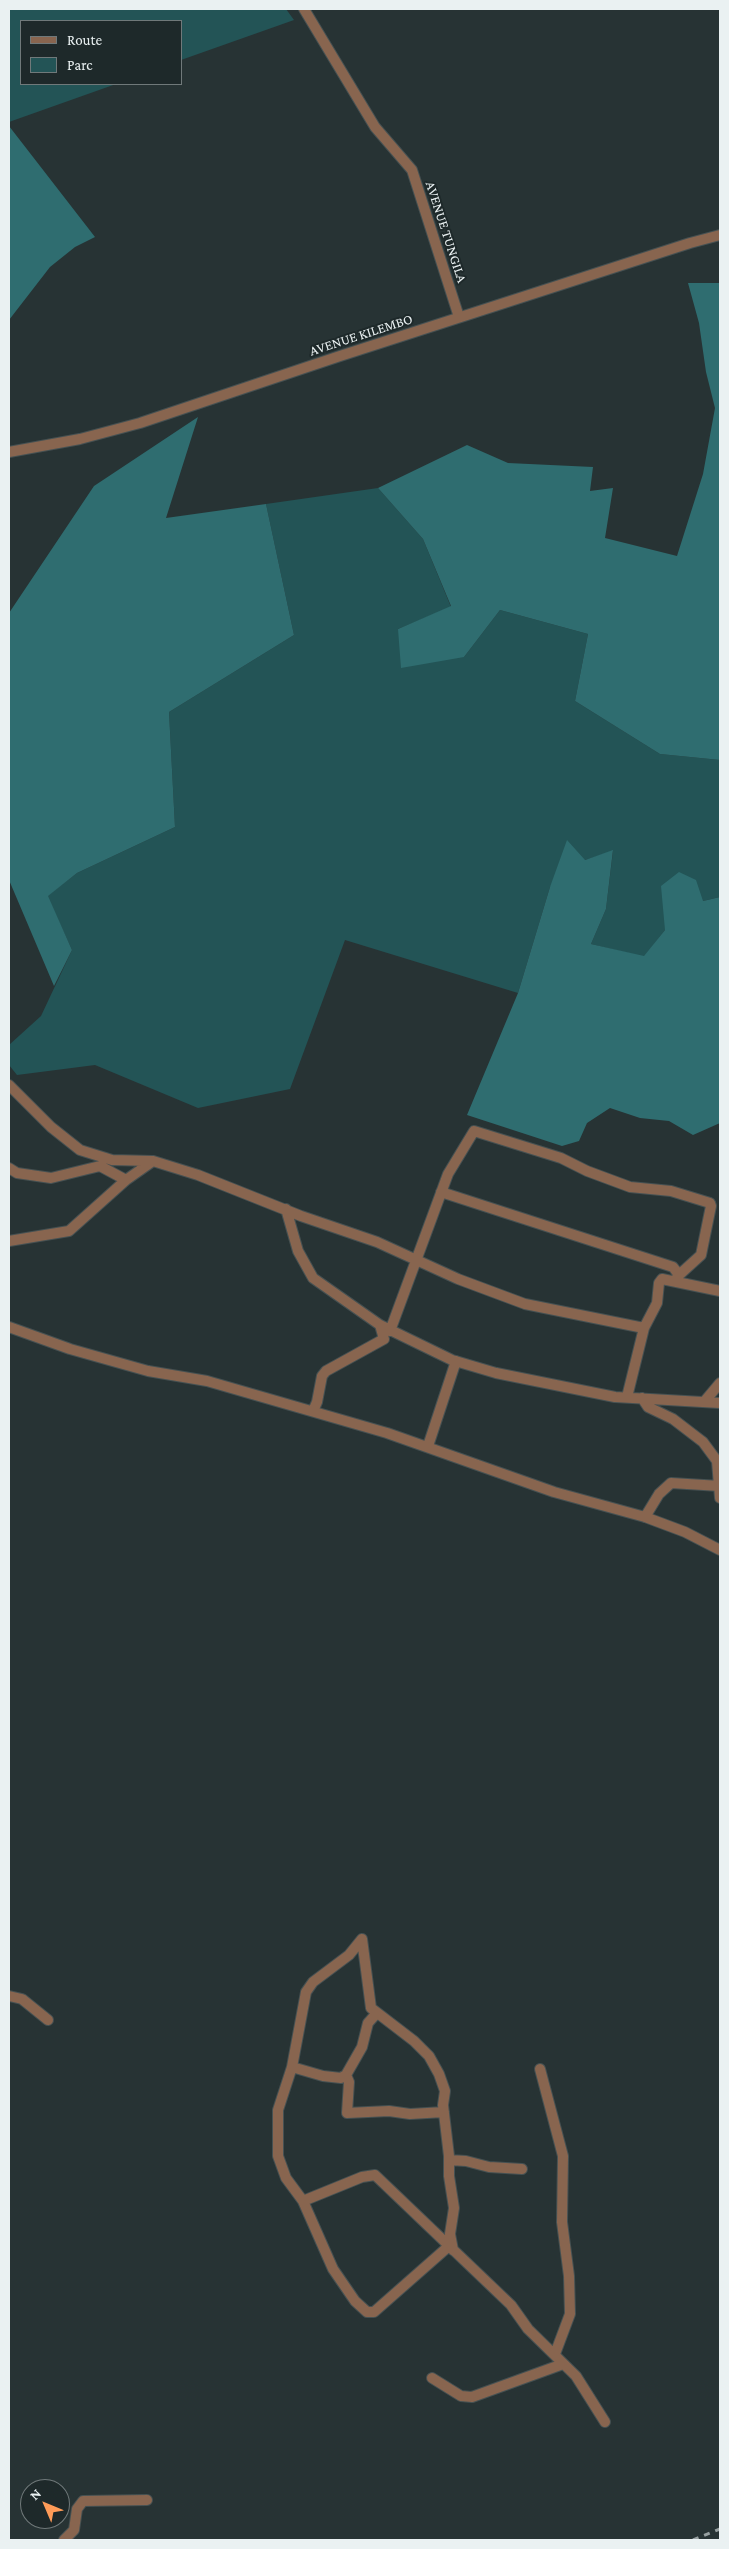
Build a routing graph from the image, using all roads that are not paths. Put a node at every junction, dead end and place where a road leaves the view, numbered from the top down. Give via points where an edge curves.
1 (304, 9) edge
2 (720, 235) edge
3 (459, 317) junction
4 (9, 452) edge
5 (9, 1085) edge
6 (153, 1161) junction
7 (9, 1168) edge
8 (126, 1180) junction
9 (441, 1192) junction
10 (286, 1209) junction
11 (9, 1241) edge
12 (415, 1260) junction
13 (677, 1278) junction
14 (720, 1291) edge
15 (380, 1325) junction
16 (9, 1327) edge
17 (644, 1328) junction
18 (390, 1331) junction
19 (456, 1361) junction
20 (720, 1383) edge
21 (627, 1397) junction
22 (642, 1398) junction
23 (704, 1402) junction
24 (720, 1403) edge
25 (313, 1412) junction
26 (428, 1446) junction
27 (720, 1486) edge
28 (720, 1498) edge
29 (645, 1517) junction
30 (720, 1550) edge
31 (9, 1996) edge
32 (376, 2014) junction
33 (48, 2020) dead end
34 (292, 2067) junction
35 (540, 2069) dead end
36 (346, 2075) junction
37 (444, 2112) junction
38 (449, 2160) junction
39 (522, 2169) dead end
40 (303, 2200) junction
41 (451, 2248) junction
42 (555, 2354) junction
43 (563, 2364) junction
44 (432, 2378) dead end
45 (604, 2422) dead end
46 (147, 2500) dead end
47 (64, 2540) edge

1 - 3 street, AVENUE TUNGILA via 375,126 412,170
2 - 3 street, AVENUE KILEMBO
3 - 4 street, AVENUE KILEMBO via 140,423
5 - 6 street via 50,1128 80,1150 112,1160
6 - 8 street
6 - 10 street via 231,1186
7 - 8 street via 17,1173 51,1178 100,1166
8 - 11 street via 68,1231
9 - 12 street
9 - 13 street via 673,1266
9 - 13 street via 474,1131 561,1158 630,1187 671,1191 710,1203 701,1255
10 - 12 street via 377,1242
10 - 15 street via 298,1251 313,1278
12 - 17 street via 525,1304
12 - 18 street
13 - 14 street
13 - 17 street via 659,1282 657,1303
15 - 18 street
15 - 25 street via 384,1339 322,1376
16 - 25 street via 70,1349 148,1371 207,1381
17 - 21 street
18 - 19 street
19 - 21 street via 554,1386
19 - 26 street
20 - 23 street
21 - 22 street
22 - 23 street
22 - 27 street via 648,1407 673,1419 703,1442 717,1461
23 - 24 street
25 - 26 street
26 - 29 street via 554,1492
27 - 28 street
27 - 29 street via 671,1483 659,1494
29 - 30 street
31 - 33 street via 22,1999
32 - 34 street via 369,2002 362,1939 349,1955 313,1982 306,1992
32 - 36 street via 368,2024 362,2047
32 - 37 street via 429,2056 445,2091
34 - 36 street via 323,2076 341,2078
34 - 40 street via 279,2106 278,2156 286,2178
35 - 42 street via 563,2156 562,2222 570,2314
36 - 37 street via 349,2082 346,2112 349,2114
37 - 38 street
38 - 39 street
38 - 41 street via 454,2208
40 - 41 street via 362,2176 375,2175
40 - 41 street via 333,2269 355,2301 367,2312 374,2312
41 - 42 street via 511,2305 528,2329
42 - 43 street
43 - 44 street via 472,2398 461,2396
43 - 45 street via 586,2389
46 - 47 street via 83,2501 77,2509 74,2530

